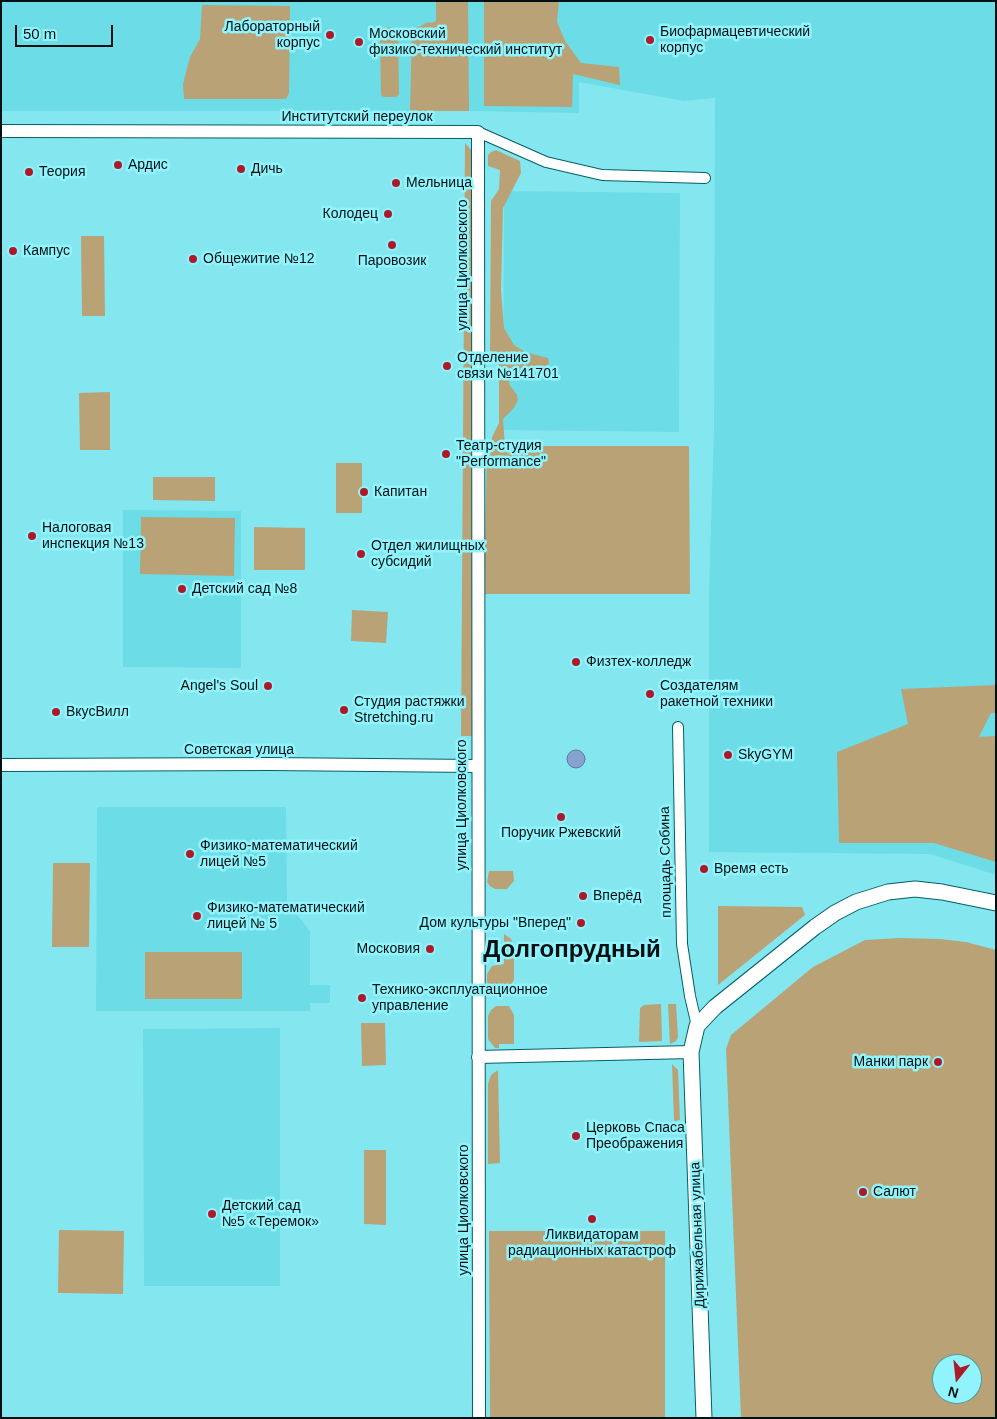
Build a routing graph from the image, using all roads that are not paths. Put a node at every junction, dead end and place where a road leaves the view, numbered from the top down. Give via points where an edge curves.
1 (1, 131) edge
2 (478, 132) junction
3 (705, 178) dead end
4 (678, 726) dead end
5 (1, 765) edge
6 (477, 766) junction
7 (996, 903) edge
8 (697, 1026) junction
9 (691, 1052) junction
10 (478, 1057) junction
11 (479, 1418) edge
12 (704, 1418) edge

1 - 2 street, Институтский переулок
2 - 3 street, Институтский переулок via 546,162 602,175
2 - 6 street, улица Циолковского
4 - 8 street, площадь Собина via 682,944
5 - 6 street, Советская улица
6 - 10 street, улица Циолковского
7 - 8 main road via 914,889 888,892 856,902 815,927 715,1007
8 - 9 main road, Дирижабельная улица
9 - 10 street
9 - 12 main road, Дирижабельная улица
10 - 11 street, улица Циолковского

